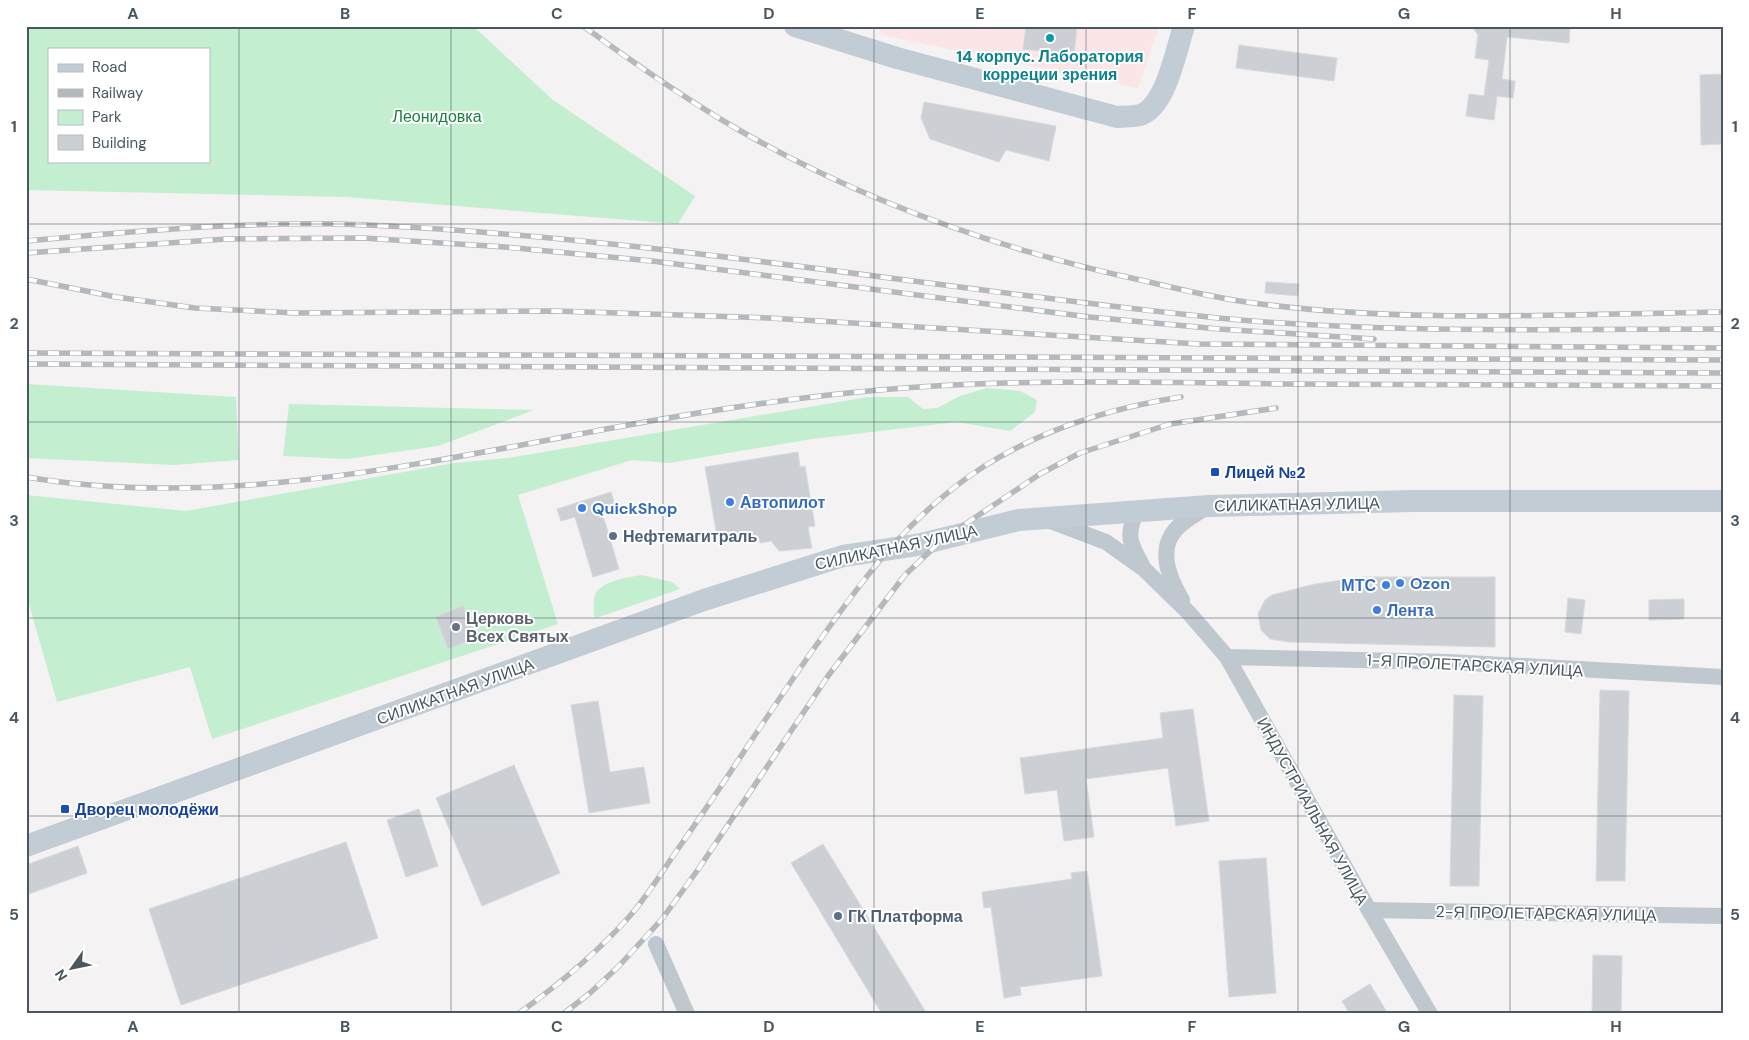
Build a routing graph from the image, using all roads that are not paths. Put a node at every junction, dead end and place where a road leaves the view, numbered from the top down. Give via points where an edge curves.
1 (796, 26) edge
2 (1184, 26) edge
3 (1723, 501) edge
4 (1209, 506) junction
5 (1137, 510) junction
6 (1039, 517) junction
7 (1144, 569) junction
8 (1189, 613) junction
9 (1227, 657) junction
10 (1723, 676) edge
11 (26, 846) edge
12 (1368, 910) junction
13 (1723, 916) edge
14 (656, 944) dead end
15 (687, 1014) edge
16 (1430, 1014) edge

1 - 2 street via 897,58 1117,117 1141,115 1160,98
3 - 4 street, СИЛИКАТНАЯ УЛИЦА via 1423,501
4 - 5 street, СИЛИКАТНАЯ УЛИЦА
4 - 8 street, ИНДУСТРИАЛЬНАЯ УЛИЦА via 1172,533 1168,547 1166,565
5 - 6 street, СИЛИКАТНАЯ УЛИЦА
5 - 7 street, ИНДУСТРИАЛЬНАЯ УЛИЦА via 1129,528 1129,538
6 - 7 street, ИНДУСТРИАЛЬНАЯ УЛИЦА via 1106,542
6 - 11 street, СИЛИКАТНАЯ УЛИЦА via 901,548 842,556 704,600
7 - 8 street, ИНДУСТРИАЛЬНАЯ УЛИЦА
8 - 9 street, ИНДУСТРИАЛЬНАЯ УЛИЦА
9 - 10 street, 1-Я ПРОЛЕТАРСКАЯ УЛИЦА via 1458,662
9 - 12 street, ИНДУСТРИАЛЬНАЯ УЛИЦА
12 - 13 street, 2-Я ПРОЛЕТАРСКАЯ УЛИЦА
12 - 16 street, ИНДУСТРИАЛЬНАЯ УЛИЦА
14 - 15 street

